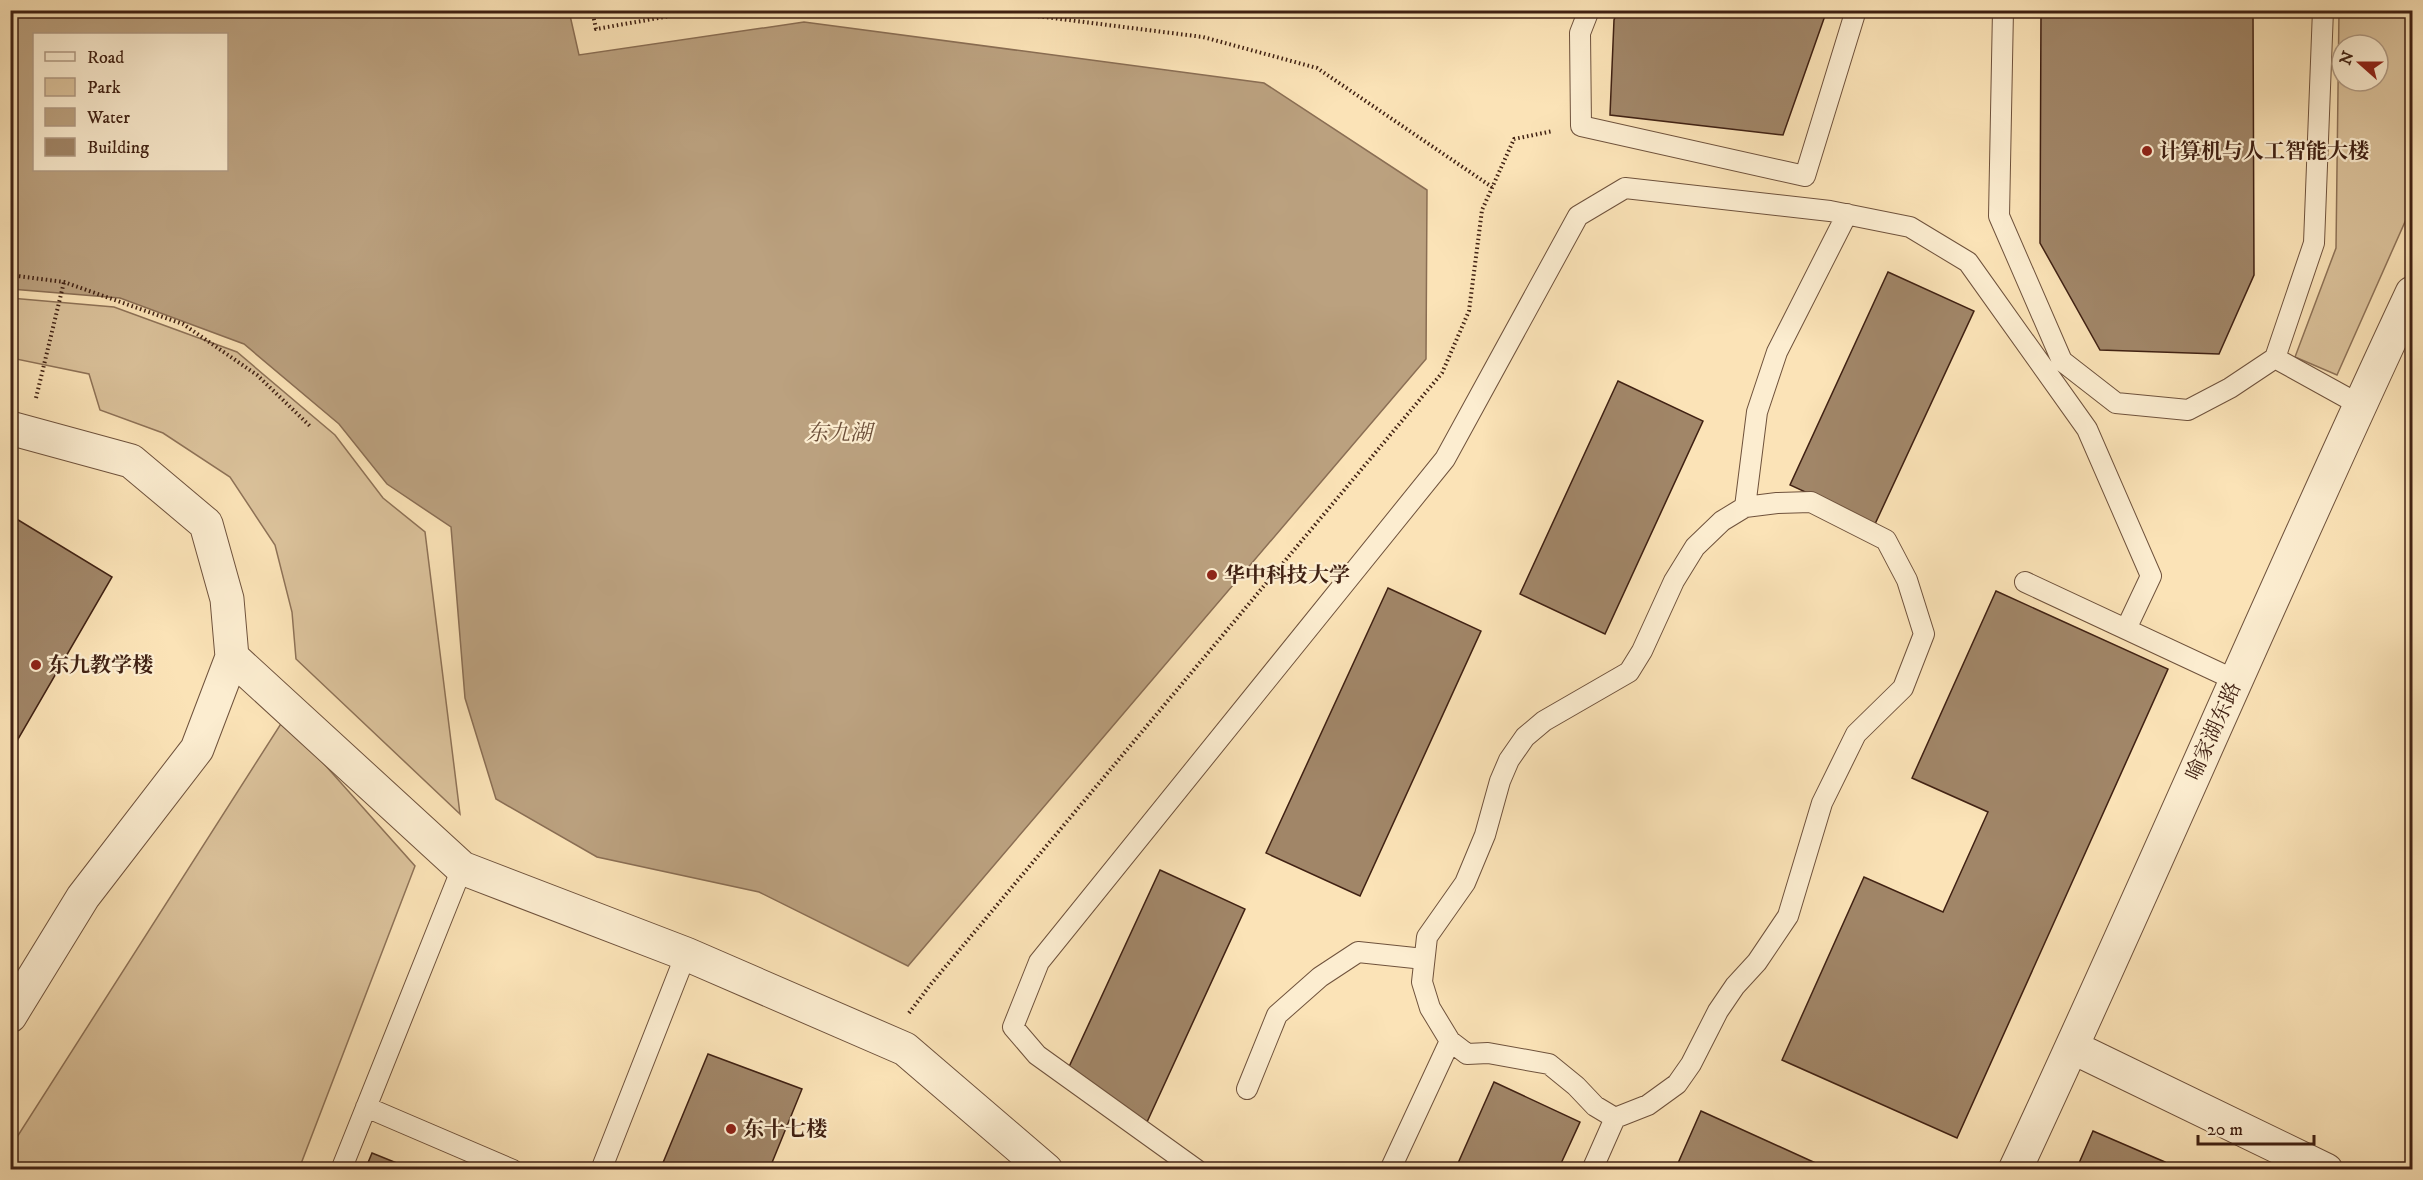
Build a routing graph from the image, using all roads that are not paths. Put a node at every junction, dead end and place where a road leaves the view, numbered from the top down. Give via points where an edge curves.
1 (1589, 10) edge
2 (1856, 10) edge
3 (2003, 10) edge
4 (2323, 10) edge
5 (1847, 214) junction
6 (2412, 293) edge
7 (2275, 358) junction
8 (2360, 405) junction
9 (19, 430) edge
10 (1745, 507) junction
11 (2025, 582) dead end
12 (2126, 629) junction
13 (232, 657) junction
14 (2235, 680) junction
15 (462, 868) junction
16 (686, 954) junction
17 (1424, 959) junction
18 (10, 1017) edge
19 (1450, 1041) junction
20 (2072, 1047) junction
21 (1247, 1089) dead end
22 (366, 1107) junction
23 (1615, 1118) junction
24 (492, 1165) edge
25 (341, 1170) edge
26 (513, 1170) edge
27 (601, 1170) edge
28 (1046, 1170) edge
29 (1197, 1170) edge
30 (1390, 1170) edge
31 (1592, 1170) edge
32 (2015, 1170) edge
33 (2326, 1170) edge

1 - 2 lane via 1580,33 1581,126 1805,176
3 - 7 lane via 1999,216 2062,361 2116,403 2188,410
4 - 7 lane via 2314,243
5 - 10 lane via 1777,352 1757,412
5 - 12 lane via 1910,226 1968,262 2087,429 2151,576
5 - 29 lane via 1625,188 1578,216 1445,459 1039,962 1013,1027 1037,1054
6 - 8 street, 喻家湖东路
7 - 8 lane
8 - 14 street, 喻家湖东路
9 - 13 street via 131,461 206,524 227,599
10 - 17 lane via 1722,521 1695,547 1629,672 1544,721 1514,752 1500,781 1473,866 1427,938
10 - 23 lane via 1811,502 1886,540 1907,580 1924,634 1903,688 1856,734 1822,803 1788,916 1718,1011 1692,1064 1677,1084 1648,1105
11 - 12 lane
12 - 14 lane
13 - 15 street
13 - 18 street via 197,748 83,897
14 - 20 street, 喻家湖东路
15 - 16 street
15 - 22 lane
16 - 27 lane
16 - 28 street via 905,1049
17 - 19 lane via 1422,982 1427,999
17 - 21 lane via 1358,952 1320,977 1277,1015
19 - 23 lane via 1467,1054 1488,1053 1549,1064 1595,1106
19 - 30 lane
20 - 32 street, 喻家湖东路
20 - 33 street
22 - 24 lane
22 - 25 lane
23 - 31 lane
24 - 26 lane

